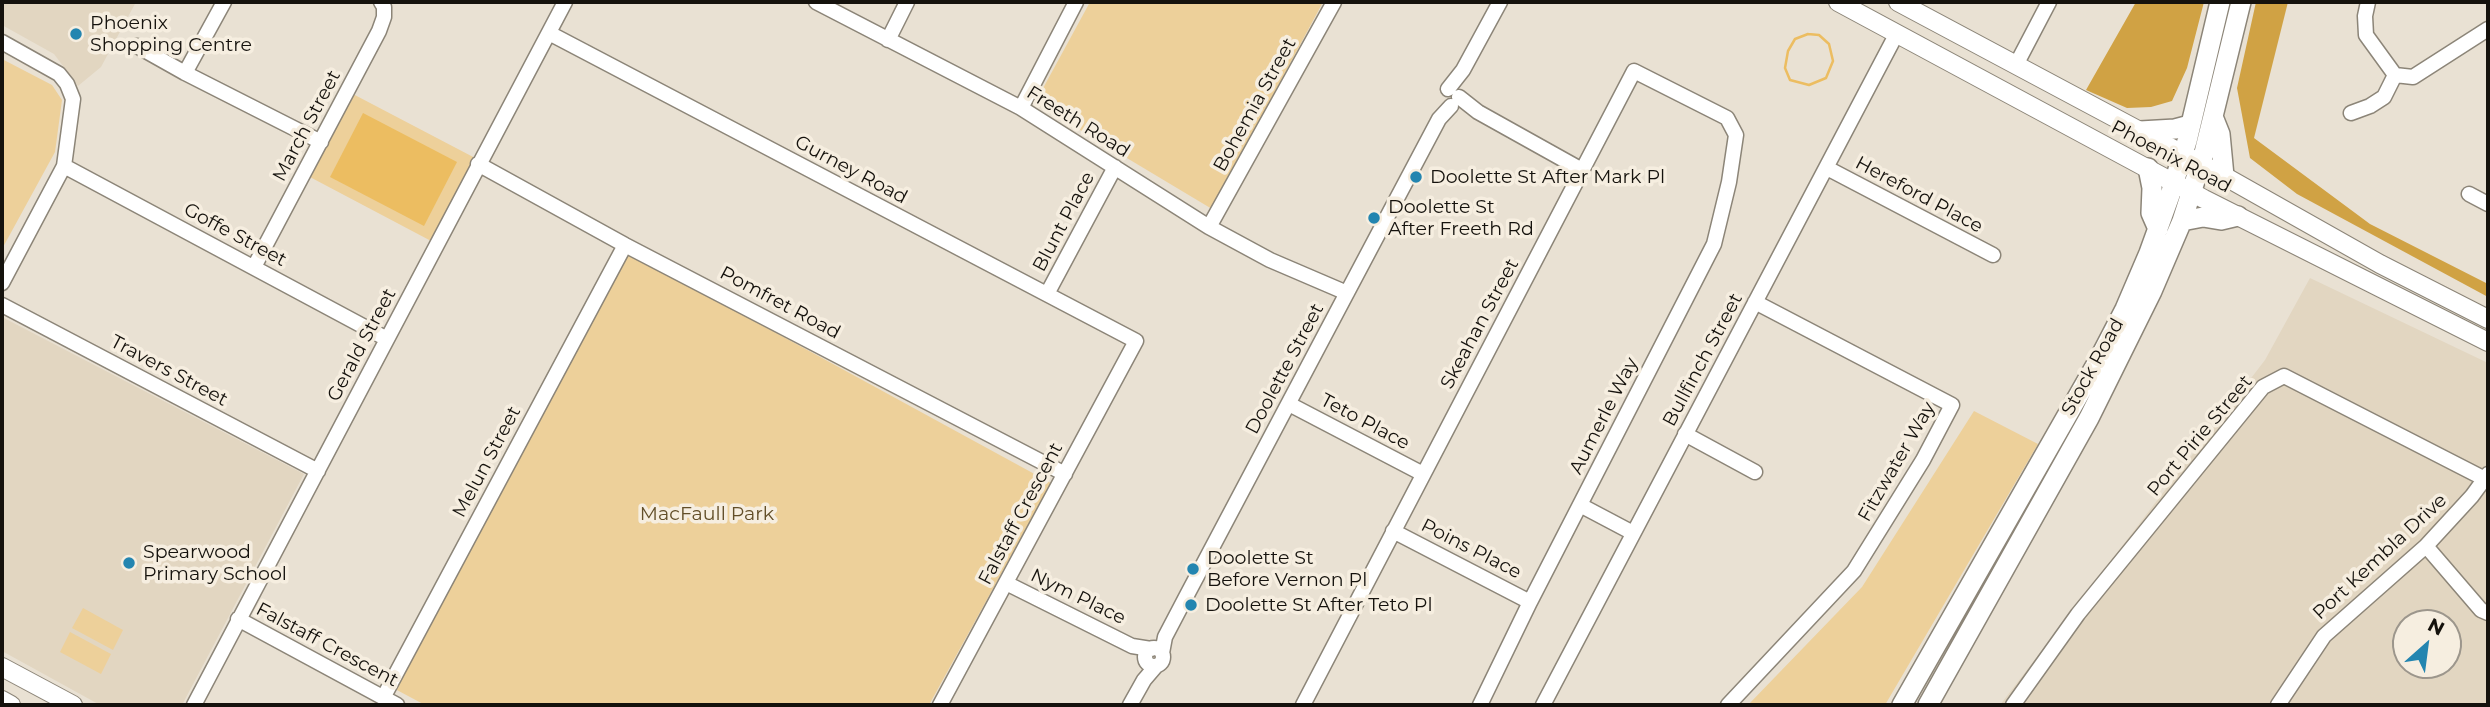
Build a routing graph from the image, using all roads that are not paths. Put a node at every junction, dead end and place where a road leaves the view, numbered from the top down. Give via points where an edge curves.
1 (224, 2) edge
2 (381, 2) edge
3 (565, 2) edge
4 (816, 2) edge
5 (907, 2) edge
6 (1076, 2) edge
7 (1334, 2) edge
8 (1500, 2) edge
9 (1838, 2) edge
10 (1898, 2) edge
11 (2049, 2) edge
12 (2220, 2) edge
13 (2241, 2) edge
14 (2368, 2) edge
15 (2488, 29) edge
16 (549, 33) junction
17 (1897, 33) junction
18 (888, 40) junction
19 (2, 42) edge
20 (137, 46) dead end
21 (2015, 65) junction
22 (186, 73) junction
23 (2395, 75) junction
24 (1452, 98) junction
25 (1021, 108) junction
26 (2351, 113) dead end
27 (2213, 118) junction
28 (2190, 125) junction
29 (2140, 131) junction
30 (1736, 135) joint
31 (321, 142) junction
32 (2183, 154) junction
33 (478, 164) junction
34 (2200, 164) junction
35 (64, 166) junction
36 (1115, 167) junction
37 (1827, 168) junction
38 (2148, 168) junction
39 (1582, 170) junction
40 (2224, 176) junction
41 (2174, 182) junction
42 (2192, 192) junction
43 (2469, 194) dead end
44 (2488, 204) edge
45 (2238, 216) junction
46 (2182, 221) junction
47 (1209, 227) junction
48 (2158, 229) junction
49 (625, 245) junction
50 (1993, 255) dead end
51 (254, 267) junction
52 (2, 282) edge
53 (1047, 294) junction
54 (1344, 298) junction
55 (1755, 302) junction
56 (2, 305) edge
57 (2488, 318) edge
58 (387, 339) junction
59 (1136, 341) joint
60 (2488, 342) edge
61 (1289, 404) junction
62 (1685, 435) junction
63 (318, 471) junction
64 (1755, 472) dead end
65 (1065, 474) junction
66 (1423, 474) junction
67 (2487, 477) edge
68 (1580, 505) junction
69 (1393, 531) junction
70 (1633, 533) junction
71 (2426, 546) junction
72 (1006, 583) junction
73 (1531, 602) junction
74 (2488, 613) edge
75 (238, 619) junction
76 (1152, 656) junction
77 (2, 667) edge
78 (383, 698) junction
79 (2, 700) edge
80 (11, 705) edge
81 (73, 705) edge
82 (194, 705) edge
83 (397, 705) edge
84 (940, 705) edge
85 (1130, 705) edge
86 (1303, 705) edge
87 (1480, 705) edge
88 (1543, 705) edge
89 (1728, 705) edge
90 (1902, 705) edge
91 (1928, 705) edge
92 (2013, 705) edge
93 (2278, 705) edge

1 - 22 street
2 - 31 street, March Street via 384,18 379,31
3 - 16 street, Gerald Street
4 - 18 street, Freeth Road
5 - 18 street
6 - 25 street
7 - 47 street, Bohemia Street
8 - 24 street, Doolette Street
9 - 17 main road, Phoenix Road
10 - 21 main road, Phoenix Road
11 - 21 street
12 - 28 highway, Stock Road
13 - 27 highway, Stock Road
14 - 23 street via 2366,35
15 - 23 street via 2413,77
16 - 33 street, Gerald Street
16 - 53 street, Gurney Road
17 - 37 street, Bullfinch Street
17 - 38 main road, Phoenix Road
18 - 25 street, Freeth Road
19 - 35 street via 59,74 71,91 74,99
20 - 22 street
21 - 29 main road, Phoenix Road
22 - 31 street
23 - 26 street via 2384,97
24 - 39 street
24 - 54 street, Doolette Street
25 - 36 street, Freeth Road
27 - 34 highway, Stock Road
27 - 40 highway via 2220,134
28 - 29 highway
28 - 32 highway, Stock Road
29 - 32 main road, Phoenix Road
30 - 39 street, Skeahan Street via 1727,117 1634,71
30 - 68 street, Aumerle Way via 1714,244
31 - 51 street, March Street
32 - 34 main road, Phoenix Road
32 - 41 highway, Stock Road
33 - 49 street, Pomfret Road
33 - 58 street, Gerald Street
34 - 40 main road, Phoenix Road
34 - 42 highway, Stock Road
35 - 51 street, Goffe Street
35 - 52 street
36 - 47 street, Freeth Road
36 - 53 street, Blunt Place
37 - 50 street, Hereford Place
37 - 55 street, Bullfinch Street
38 - 41 main road, Phoenix Road
38 - 48 highway via 2151,213
39 - 66 street, Skeahan Street
40 - 57 main road, Phoenix Road via 2380,264
41 - 42 main road, Phoenix Road
41 - 48 highway, Stock Road
42 - 45 main road, Phoenix Road
42 - 46 highway, Stock Road
43 - 44 street
45 - 46 highway
45 - 60 main road, Phoenix Road
46 - 91 highway, Stock Road via 2115,369
47 - 54 street, Freeth Road
48 - 90 highway, Stock Road via 2097,363
49 - 65 street, Pomfret Road
49 - 78 street, Melun Street
51 - 58 street, Goffe Street
53 - 59 street, Gurney Road
54 - 61 street, Doolette Street
55 - 62 street, Bullfinch Street
55 - 89 street, Fitzwater Way via 1952,405 1854,571
56 - 63 street, Travers Street
58 - 63 street, Gerald Street
59 - 65 street, Falstaff Crescent
61 - 66 street, Teto Place
61 - 76 street, Doolette Street
62 - 64 street
62 - 70 street, Bullfinch Street
63 - 75 street, Gerald Street
65 - 72 street, Falstaff Crescent
66 - 69 street, Skeahan Street
67 - 71 street, Port Kembla Drive
67 - 92 street, Port Pirie Street via 2284,376 2263,387 2078,614
68 - 70 street
68 - 73 street, Aumerle Way
69 - 73 street, Poins Place
69 - 86 street, Skeahan Street
70 - 88 street, Bullfinch Street
71 - 74 street
71 - 93 street, Port Kembla Drive via 2324,636
72 - 76 street, Nym Place
72 - 84 street, Falstaff Crescent
73 - 87 street, Aumerle Way
75 - 78 street, Falstaff Crescent
75 - 82 street, Gerald Street
76 - 85 street, Doolette Street
77 - 81 main road
78 - 83 street, Falstaff Crescent
79 - 80 main road

